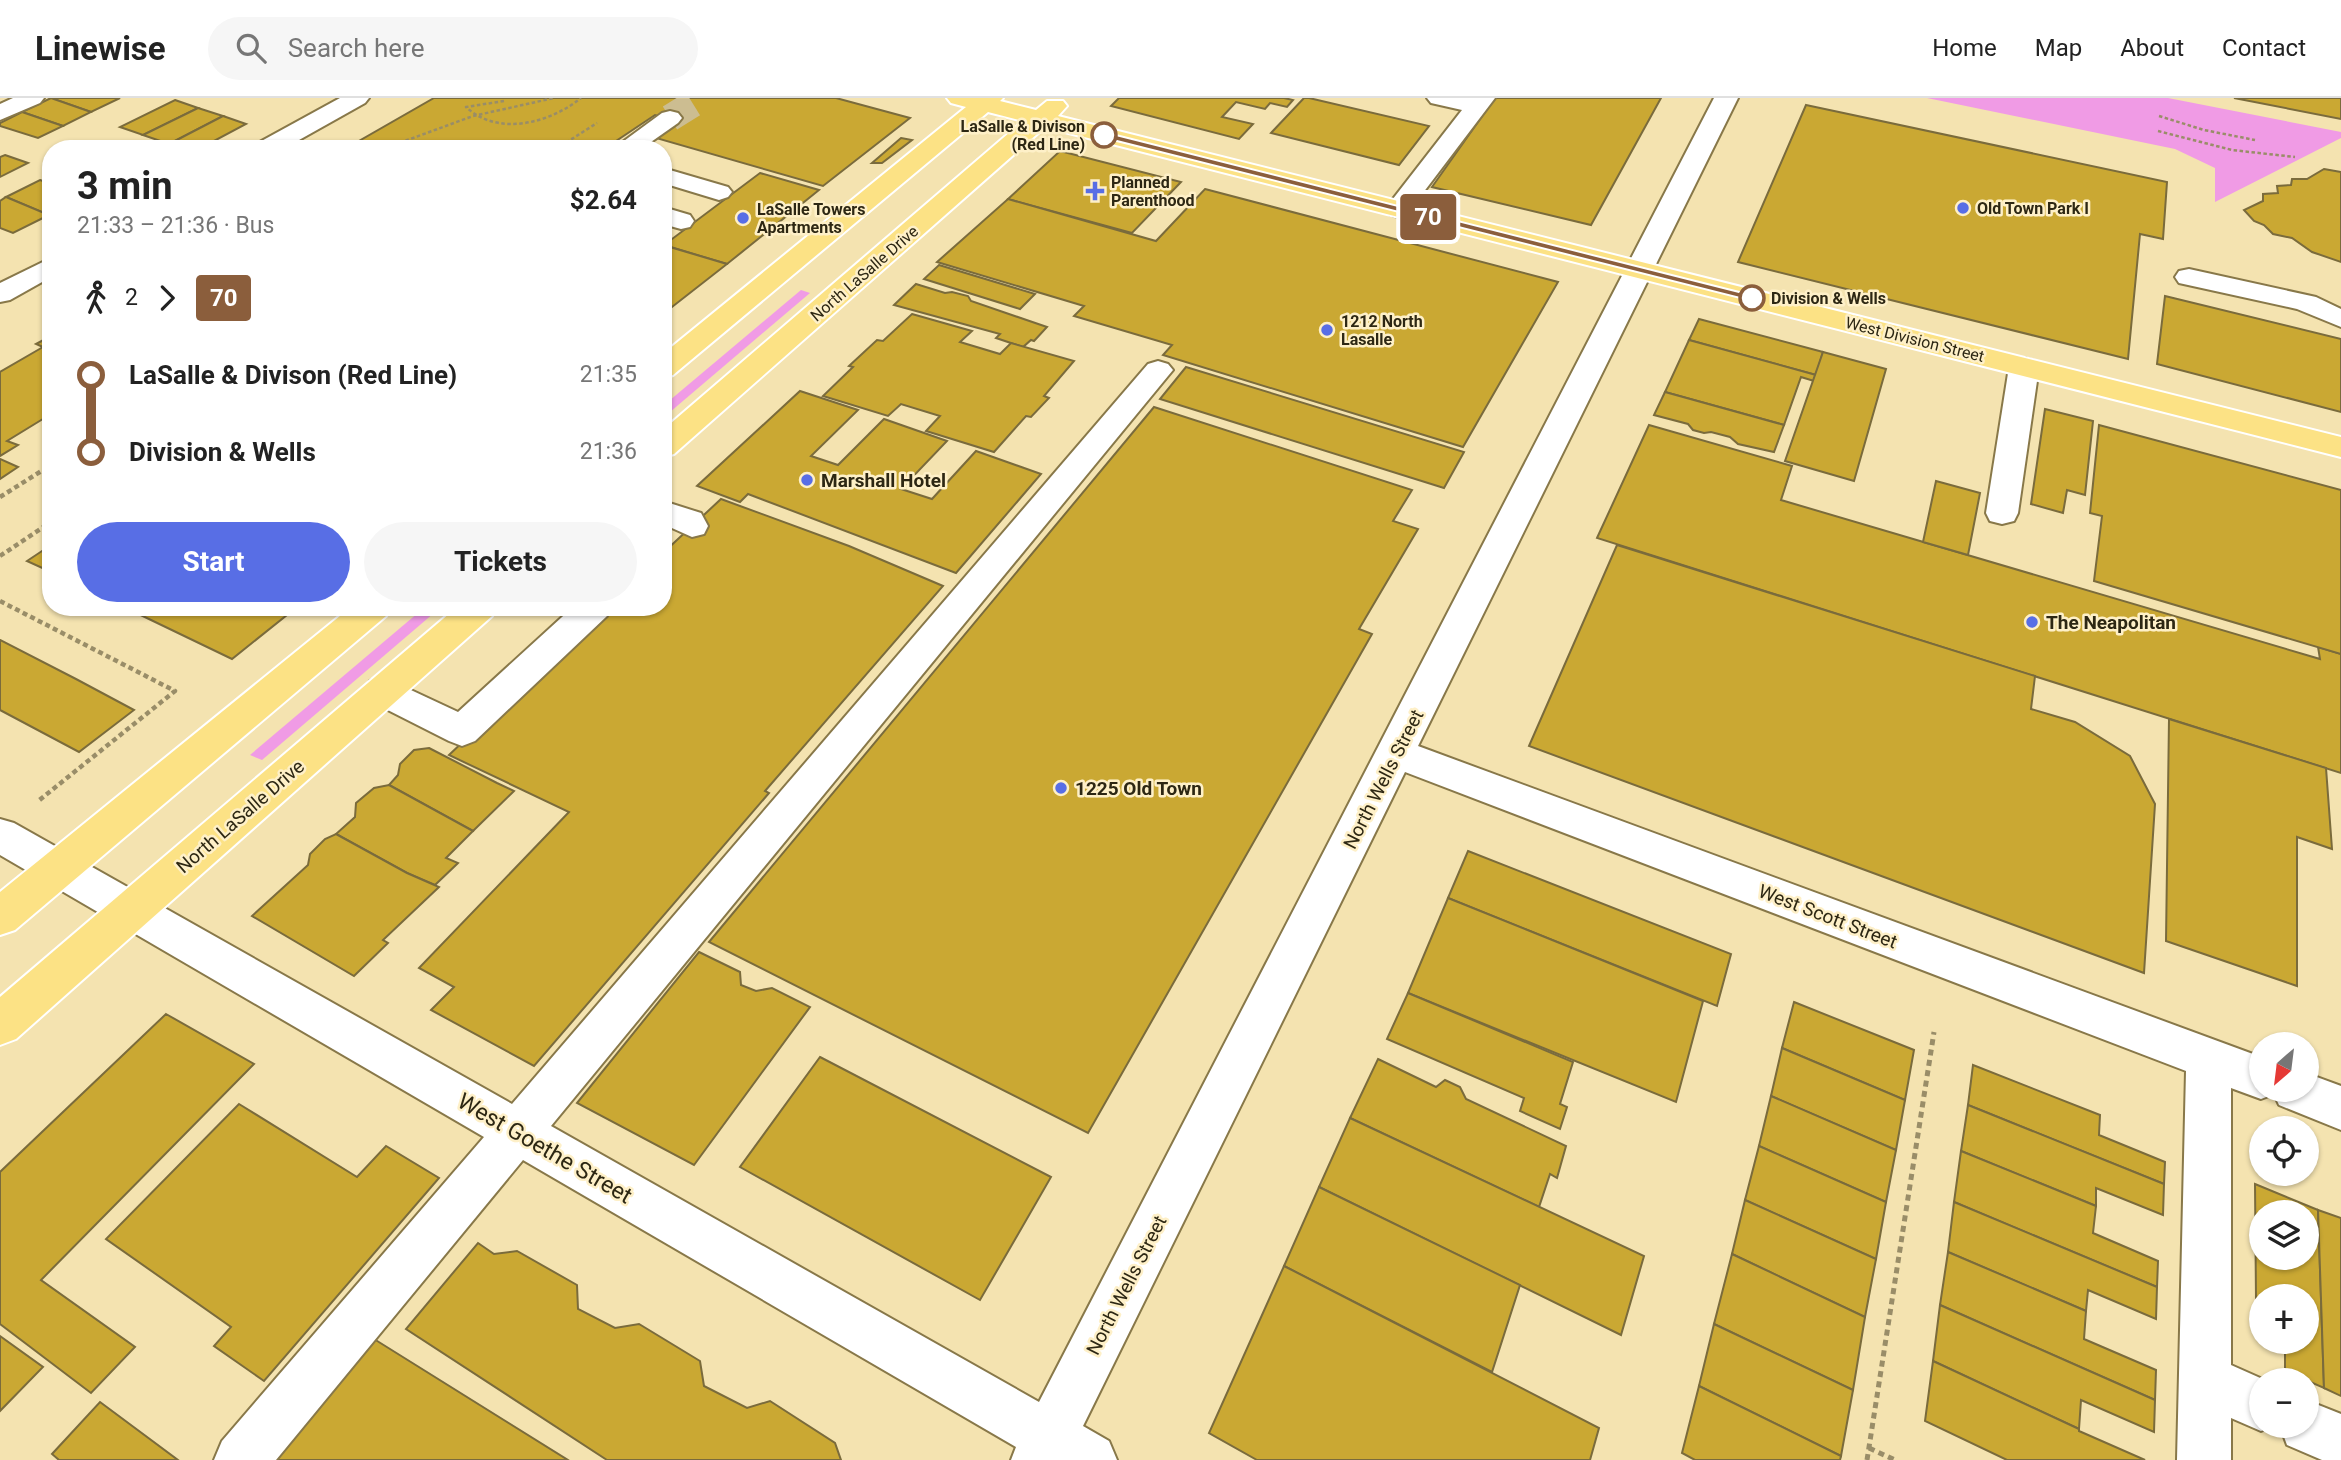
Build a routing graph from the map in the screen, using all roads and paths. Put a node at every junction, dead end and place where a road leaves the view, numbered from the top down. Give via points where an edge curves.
1 (32, 98) edge
2 (357, 98) edge
3 (554, 98) edge
4 (580, 98) edge
5 (1064, 98) edge
6 (1438, 98) edge
7 (1726, 98) edge
8 (505, 99) edge
9 (544, 99) edge
10 (978, 100) edge
11 (1479, 102) edge
12 (508, 107) junction
13 (0, 113) edge
14 (473, 116) junction
15 (2159, 116) dead end
16 (670, 118) tunnel mouth
17 (1040, 118) junction
18 (2204, 130) junction
19 (2158, 131) dead end
20 (281, 140) edge
21 (408, 140) edge
22 (638, 140) edge
23 (2255, 140) dead end
24 (2199, 142) junction
25 (2295, 157) dead end
26 (672, 178) edge
27 (719, 192) dead end
28 (1398, 209) junction
29 (1641, 270) junction
30 (42, 271) edge
31 (2189, 277) dead end
32 (0, 294) edge
33 (2341, 319) edge
34 (672, 361) edge
35 (2024, 367) junction
36 (1158, 370) dead end
37 (672, 439) edge
38 (2341, 447) edge
39 (42, 470) edge
40 (0, 497) edge
41 (2002, 513) dead end
42 (42, 529) edge
43 (0, 556) edge
44 (0, 601) edge
45 (363, 616) edge
46 (470, 616) edge
47 (585, 616) edge
48 (383, 691) junction
49 (1396, 754) junction
50 (34, 804) dead end
51 (0, 835) edge
52 (57, 869) junction
53 (130, 911) junction
54 (0, 917) edge
55 (0, 1025) edge
56 (1934, 1032) dead end
57 (2209, 1058) junction
58 (2249, 1073) edge
59 (2319, 1099) edge
60 (2341, 1108) edge
61 (517, 1132) junction
62 (2205, 1380) junction
63 (2249, 1400) edge
64 (2319, 1432) edge
65 (2341, 1441) edge
66 (1869, 1448) junction
67 (1060, 1452) edge
68 (241, 1460) edge
69 (1867, 1460) edge
70 (1895, 1460) edge
71 (2204, 1460) edge

1 - 13 street
2 - 20 street
3 - 9 path
4 - 14 path via 564,111 537,121 490,122
5 - 17 main road, North LaSalle Drive
6 - 11 street
7 - 29 street, North Wells Street
8 - 12 path
8 - 14 path via 466,107
9 - 12 path
10 - 17 main road, West Division Street
10 - 34 main road
11 - 28 street
12 - 14 path
14 - 21 path
15 - 18 path
16 - 22 street
17 - 28 main road, West Division Street
17 - 37 main road, North LaSalle Drive
18 - 23 path
18 - 24 path
19 - 24 path
24 - 25 path
26 - 27 street
28 - 29 main road, West Division Street
29 - 35 main road, West Division Street
29 - 49 street, North Wells Street
30 - 32 street
31 - 33 street via 2306,303
35 - 38 main road, West Division Street
35 - 41 street
36 - 61 street
39 - 40 path
42 - 43 path
44 - 50 path via 175,691
45 - 52 main road
46 - 48 main road, North LaSalle Drive
47 - 48 street via 462,731
48 - 53 main road, North LaSalle Drive
49 - 57 street, West Scott Street
49 - 67 street, North Wells Street
51 - 52 street, West Goethe Street
52 - 53 street, West Goethe Street
52 - 54 main road
53 - 55 main road, North LaSalle Drive
53 - 61 street, West Goethe Street
56 - 66 path
57 - 58 street, West Scott Street
57 - 62 street
59 - 60 street
61 - 67 street, West Goethe Street
61 - 68 street
62 - 63 street
62 - 71 street
64 - 65 street
66 - 69 path
66 - 70 path

